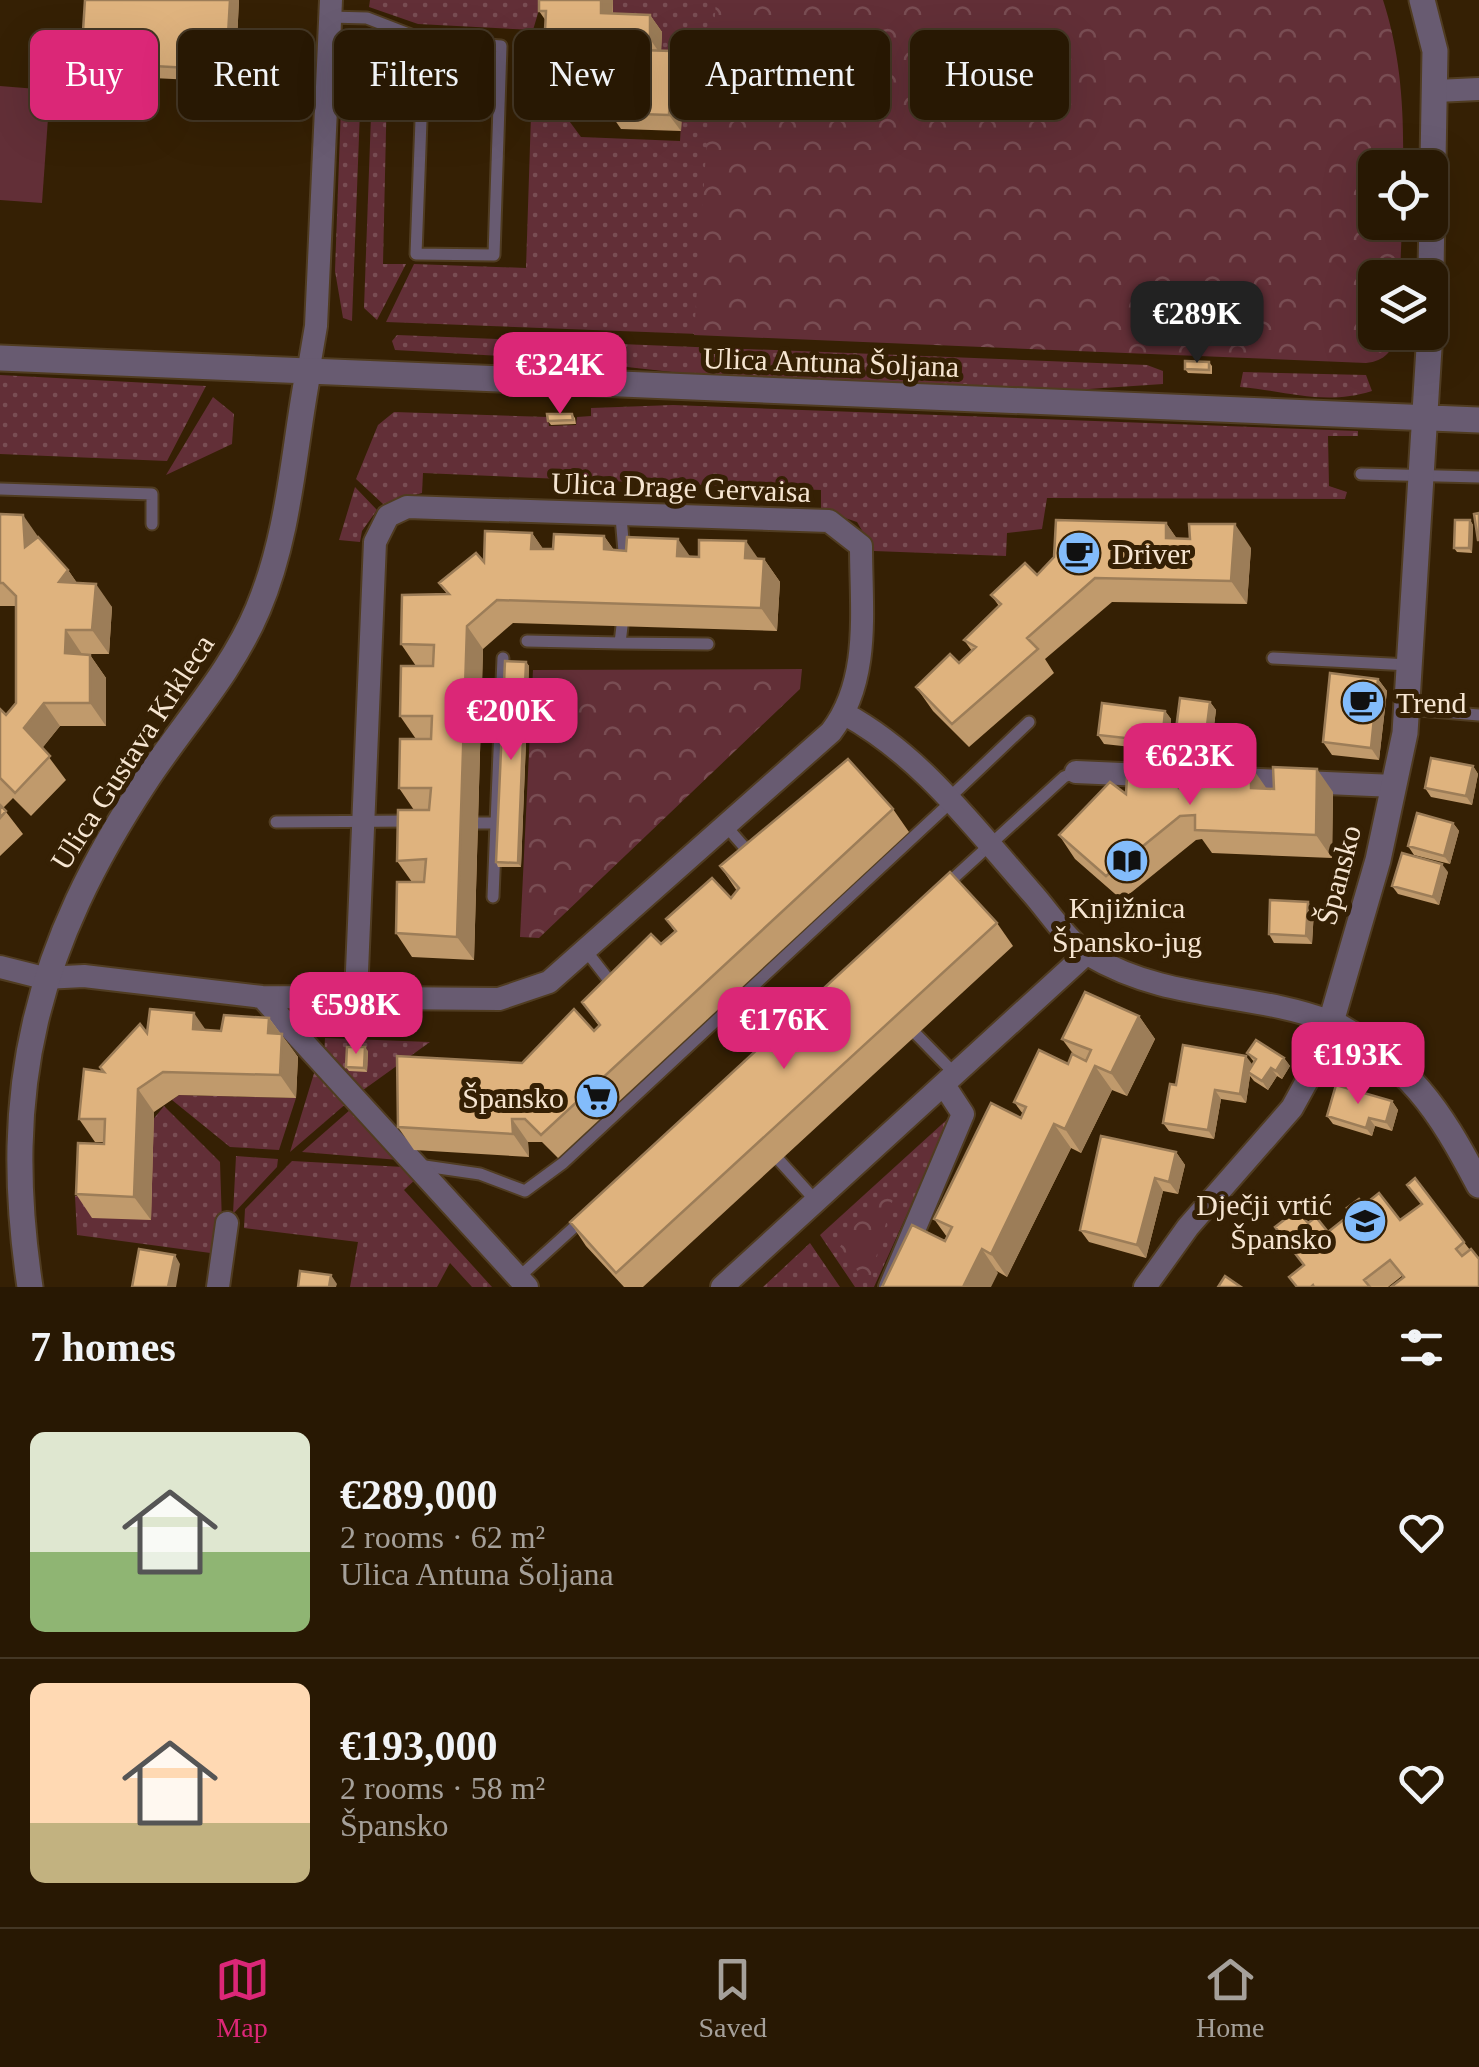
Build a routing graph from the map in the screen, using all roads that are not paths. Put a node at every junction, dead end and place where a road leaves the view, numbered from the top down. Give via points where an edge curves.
1 (1422, 0) edge
2 (331, 9) edge
3 (398, 30) edge
4 (424, 40) joint
5 (1479, 89) edge
6 (1436, 91) junction
7 (1432, 260) edge
8 (1429, 350) edge
9 (0, 358) edge
10 (308, 373) junction
11 (1426, 418) junction
12 (1479, 420) edge
13 (1361, 474) dead end
14 (1479, 476) edge
15 (1422, 479) junction
16 (0, 489) edge
17 (621, 517) junction
18 (152, 524) dead end
19 (625, 573) edge
20 (622, 626) edge
21 (528, 641) dead end
22 (620, 644) junction
23 (708, 644) edge
24 (502, 658) edge
25 (1273, 658) dead end
26 (1410, 666) junction
27 (1406, 709) junction
28 (846, 714) junction
29 (1479, 715) edge
30 (1029, 722) dead end
31 (1076, 772) joint
32 (1394, 786) junction
33 (949, 800) junction
34 (364, 819) junction
35 (276, 822) dead end
36 (430, 822) edge
37 (478, 822) dead end
38 (496, 823) junction
39 (726, 826) junction
40 (990, 846) junction
41 (760, 867) edge
42 (938, 893) edge
43 (493, 896) dead end
44 (586, 952) junction
45 (1086, 954) junction
46 (0, 967) edge
47 (44, 978) junction
48 (356, 995) junction
49 (262, 997) junction
50 (624, 1001) edge
51 (1331, 1022) junction
52 (917, 1035) edge
53 (949, 1079) junction
54 (1470, 1147) edge
55 (778, 1159) edge
56 (414, 1164) junction
57 (1479, 1184) edge
58 (816, 1201) junction
59 (588, 1214) edge
60 (228, 1223) dead end
61 (522, 1282) edge
62 (30, 1287) edge
63 (218, 1287) edge
64 (722, 1287) edge
65 (890, 1287) edge
66 (1145, 1287) edge

1 - 6 street, Špansko via 1435,51
2 - 3 lane
2 - 10 street via 316,326
4 - 4 lane via 416,254 494,255 502,46
5 - 6 street
6 - 7 street, Špansko
8 - 11 street, Špansko
9 - 10 street, Ulica Antuna Šoljana
10 - 11 street, Ulica Antuna Šoljana
10 - 47 street, Ulica Gustava Krkleca via 293,487 259,607 236,655 115,828
11 - 12 street, Ulica Antuna Šoljana
11 - 15 street, Špansko
13 - 15 lane
14 - 15 lane
15 - 26 street, Špansko
16 - 18 lane via 152,494
17 - 19 lane
17 - 28 street, Ulica Drage Gervaisa via 829,521 861,546 860,658
17 - 34 street, Ulica Drage Gervaisa via 407,508 388,516 375,542
20 - 22 lane
21 - 22 lane
22 - 23 lane
24 - 38 lane
25 - 26 lane
26 - 27 street, Špansko
27 - 29 lane
27 - 32 street, Špansko
28 - 33 street via 890,740
28 - 39 street, Ulica Drage Gervaisa
30 - 33 lane
31 - 32 street
31 - 40 lane
32 - 51 street, Špansko
33 - 40 street
33 - 56 lane via 525,1192 480,1174
34 - 35 lane
34 - 36 lane
34 - 48 street, Ulica Drage Gervaisa
37 - 38 lane
38 - 43 lane
39 - 41 lane
39 - 44 street, Ulica Drage Gervaisa
40 - 42 lane
40 - 45 street
44 - 48 street, Ulica Drage Gervaisa via 549,982 499,999
44 - 50 lane
45 - 51 street via 1154,984 1298,1009
45 - 53 street
46 - 47 street, Ulica Drage Gervaisa
47 - 49 street, Ulica Drage Gervaisa via 84,976
47 - 62 street, Ulica Gustava Krkleca via 16,1151
48 - 49 street, Ulica Drage Gervaisa
49 - 56 street
51 - 54 street via 1412,1077
51 - 66 street, Špansko via 1292,1108
52 - 53 lane
53 - 58 street
53 - 65 street via 963,1114
54 - 57 street
55 - 58 lane
56 - 61 street
58 - 64 street
59 - 61 lane
60 - 63 street

